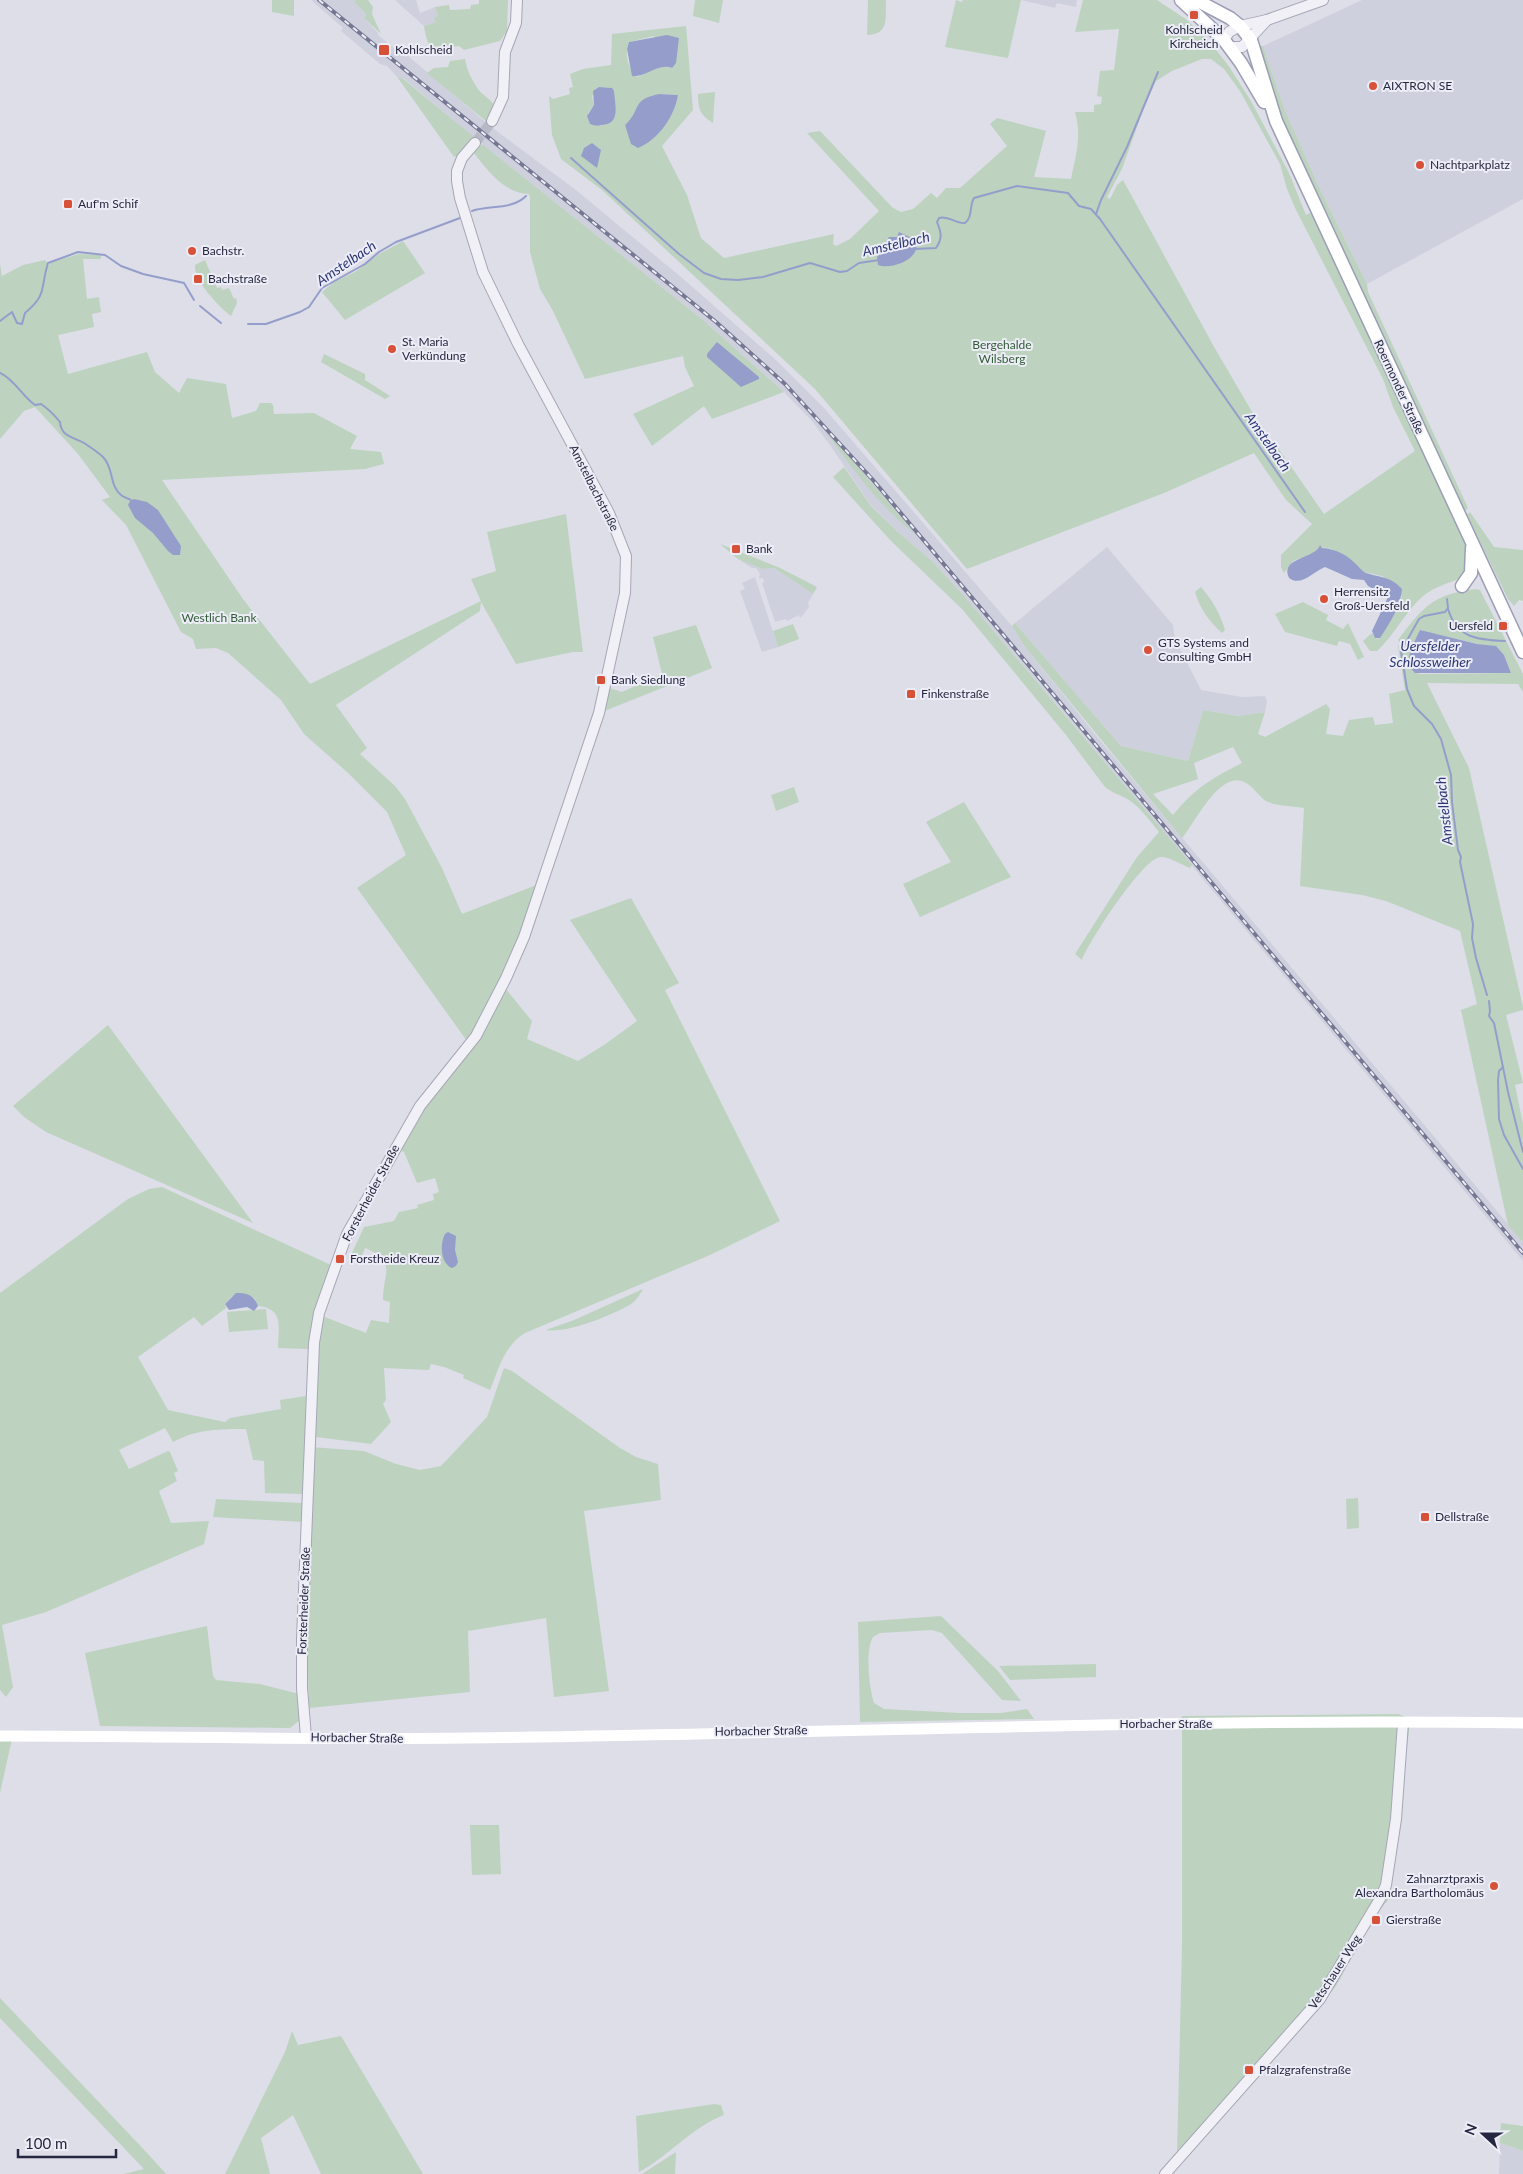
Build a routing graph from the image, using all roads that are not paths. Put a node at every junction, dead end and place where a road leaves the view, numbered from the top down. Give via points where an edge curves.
1 (516, 0) edge
2 (1181, 0) edge
3 (1196, 0) edge
4 (1323, 0) edge
5 (1267, 20) junction
6 (1240, 26) junction
7 (1250, 40) junction
8 (1226, 44) junction
9 (492, 121) tunnel mouth
10 (1276, 121) junction
11 (475, 143) tunnel mouth
12 (1472, 543) junction
13 (1462, 586) dead end
14 (1523, 652) edge
15 (549, 864) joint
16 (1403, 1723) junction
17 (1523, 1724) edge
18 (0, 1736) edge
19 (306, 1737) junction
20 (1165, 2174) edge

1 - 9 street via 516,23 505,52 503,97
2 - 8 main road, Roermonder Straße
3 - 6 main road, Roermonder Straße
4 - 5 street
5 - 6 street
5 - 7 street
6 - 7 main road, Roermonder Straße
6 - 8 street via 1229,32
7 - 8 street via 1242,47
7 - 10 main road, Roermonder Straße
8 - 10 main road, Roermonder Straße
10 - 12 main road, Roermonder Straße
11 - 15 street, Amstelbachstraße via 462,158 457,181 486,280 605,506 626,556 625,593 604,690
12 - 13 main road via 1471,573
12 - 14 main road, Roermonder Straße
15 - 19 street, Forsterheider Straße via 506,978 476,1036 420,1106 368,1195 347,1234 319,1312 314,1343 304,1575 302,1688
16 - 17 main road, Horbacher Straße
16 - 19 main road, Horbacher Straße via 1095,1724 459,1738
16 - 20 street, Vetschauer Weg via 1396,1819 1386,1885 1381,1897 1320,1999
18 - 19 main road, Horbacher Straße

